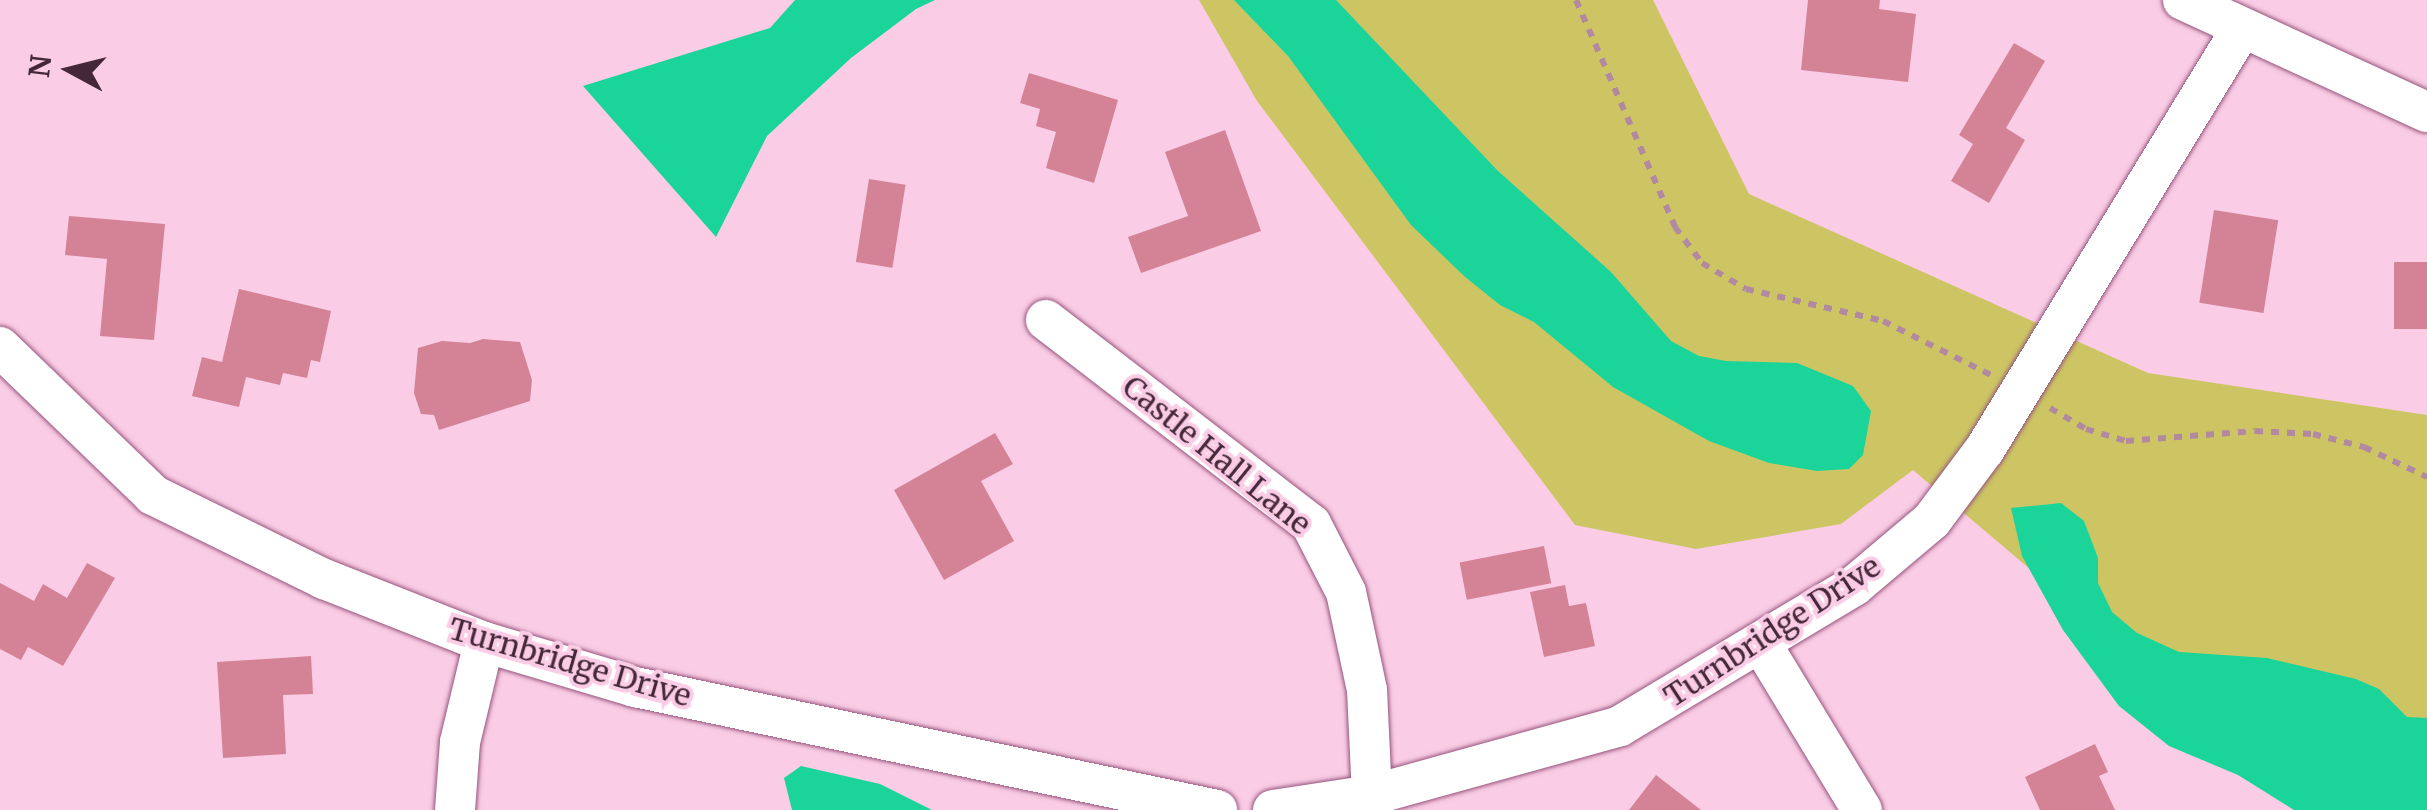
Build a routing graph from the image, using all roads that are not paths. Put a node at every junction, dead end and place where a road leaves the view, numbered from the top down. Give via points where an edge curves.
1 (2183, 0) edge
2 (2241, 28) junction
3 (2427, 112) edge
4 (1046, 320) dead end
5 (0, 347) edge
6 (484, 642) junction
7 (1762, 645) junction
8 (1372, 796) junction
9 (455, 810) edge
10 (1216, 810) edge
11 (1273, 810) edge
12 (1862, 810) edge

1 - 2 street
2 - 3 street
2 - 7 street, Turnbridge Drive via 1985,449 1932,520 1854,586
4 - 8 street, Castle Hall Lane via 1312,524 1346,592 1367,690
5 - 6 street, Turnbridge Drive via 154,494 324,580
6 - 9 street via 460,742
6 - 10 street, Turnbridge Drive via 635,687
7 - 8 street, Turnbridge Drive via 1620,726
7 - 12 street
8 - 11 street, Turnbridge Drive

